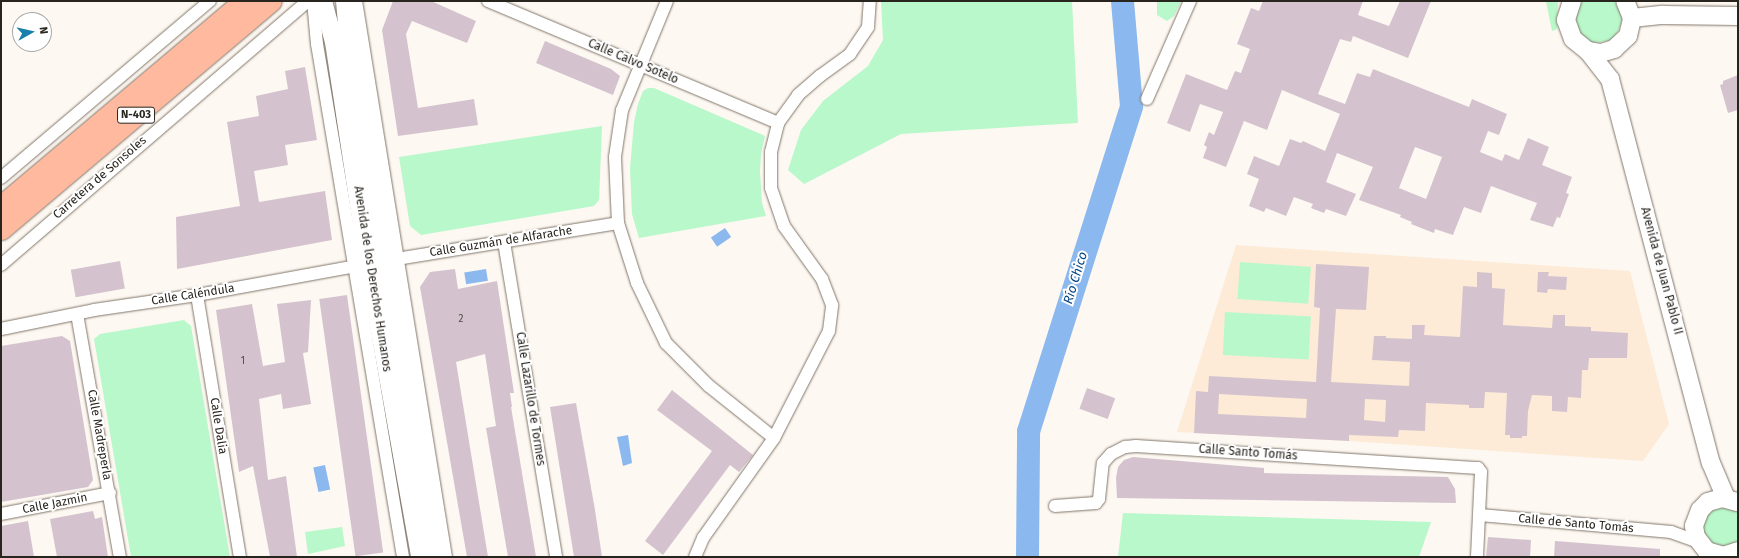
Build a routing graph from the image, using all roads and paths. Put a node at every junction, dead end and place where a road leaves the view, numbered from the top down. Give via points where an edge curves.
1 (210, 1) edge
2 (246, 1) edge
3 (271, 1) edge
4 (308, 1) edge
5 (345, 1) edge
6 (356, 1) edge
7 (488, 1) edge
8 (667, 1) edge
9 (870, 1) edge
10 (1190, 1) edge
11 (1572, 1) edge
12 (1625, 1) edge
13 (319, 8) edge
14 (291, 14) junction
15 (1738, 16) edge
16 (1632, 18) junction
17 (1614, 49) junction
18 (1588, 51) junction
19 (640, 65) junction
20 (1610, 79) junction
21 (1147, 99) dead end
22 (778, 123) junction
23 (1, 178) edge
24 (1, 208) edge
25 (618, 224) junction
26 (1, 229) edge
27 (504, 242) junction
28 (376, 262) junction
29 (1, 265) edge
30 (197, 295) junction
31 (77, 314) junction
32 (1, 329) edge
33 (774, 438) junction
34 (1711, 463) junction
35 (110, 493) junction
36 (1732, 501) edge
37 (1708, 502) junction
38 (1055, 506) dead end
39 (1, 514) edge
40 (1480, 515) junction
41 (1695, 521) junction
42 (1671, 532) junction
43 (1698, 542) junction
44 (1731, 555) edge
45 (120, 557) edge
46 (240, 557) edge
47 (403, 557) edge
48 (420, 557) edge
49 (433, 557) edge
50 (446, 557) edge
51 (556, 557) edge
52 (695, 557) edge
53 (1477, 557) edge

1 - 23 street
2 - 24 highway, N-403
3 - 26 highway, Carretera de Sonsoles / N-403
4 - 14 street, Carretera de Sonsoles
5 - 28 main road, Avenida de los Derechos Humanos
6 - 28 street, Avenida de los Derechos Humanos
7 - 19 street, Calle Calvo Sotelo
8 - 19 street
9 - 22 street via 868,27 850,54 798,95
10 - 21 street
11 - 18 main road, Avenida de Juan Pablo II via 1566,20 1573,40
12 - 16 main road
13 - 14 street
13 - 28 main road, Avenida de los Derechos Humanos via 334,42
14 - 29 street, Carretera de Sonsoles
15 - 16 main road via 1669,15
16 - 17 main road via 1628,36
17 - 18 main road via 1602,52
17 - 20 main road, Avenida de Juan Pablo II
18 - 20 main road, Avenida de Juan Pablo II
19 - 22 street, Calle Calvo Sotelo
19 - 25 street via 622,110 616,151
20 - 34 main road, Avenida de Juan Pablo II
22 - 33 street via 771,152 771,188 784,226 822,279 832,305 829,331
25 - 27 street, Calle Guzmán de Alfarache
25 - 33 street via 637,283 666,343 709,386
27 - 28 street, Calle Guzmán de Alfarache
27 - 51 street, Calle Lazarillo de Tormes
28 - 30 street, Calle Caléndula
28 - 47 street, Avenida de los Derechos Humanos
28 - 48 main road, Avenida de los Derechos Humanos
28 - 49 main road, Avenida de los Derechos Humanos
28 - 50 street, Avenida de los Derechos Humanos
30 - 31 street, Calle Caléndula
30 - 46 street, Calle Dalia
31 - 32 street, Calle Caléndula
31 - 35 street, Calle Madreperla
33 - 52 street via 703,538
34 - 36 main road, Avenida de Juan Pablo II
34 - 37 main road, Avenida de Juan Pablo II
35 - 39 street, Calle Jazmin
35 - 45 street, Calle Madreperla
36 - 37 main road via 1717,499
37 - 41 main road via 1700,510
38 - 40 street, Calle Santo Tomás via 1096,503 1099,499 1103,463 1110,454 1136,446 1481,469
40 - 42 street, Calle de Santo Tomás
40 - 53 street
41 - 42 street, Calle de Santo Tomás
41 - 43 main road via 1694,532
42 - 43 street, Calle de Santo Tomás
43 - 44 main road via 1711,553

